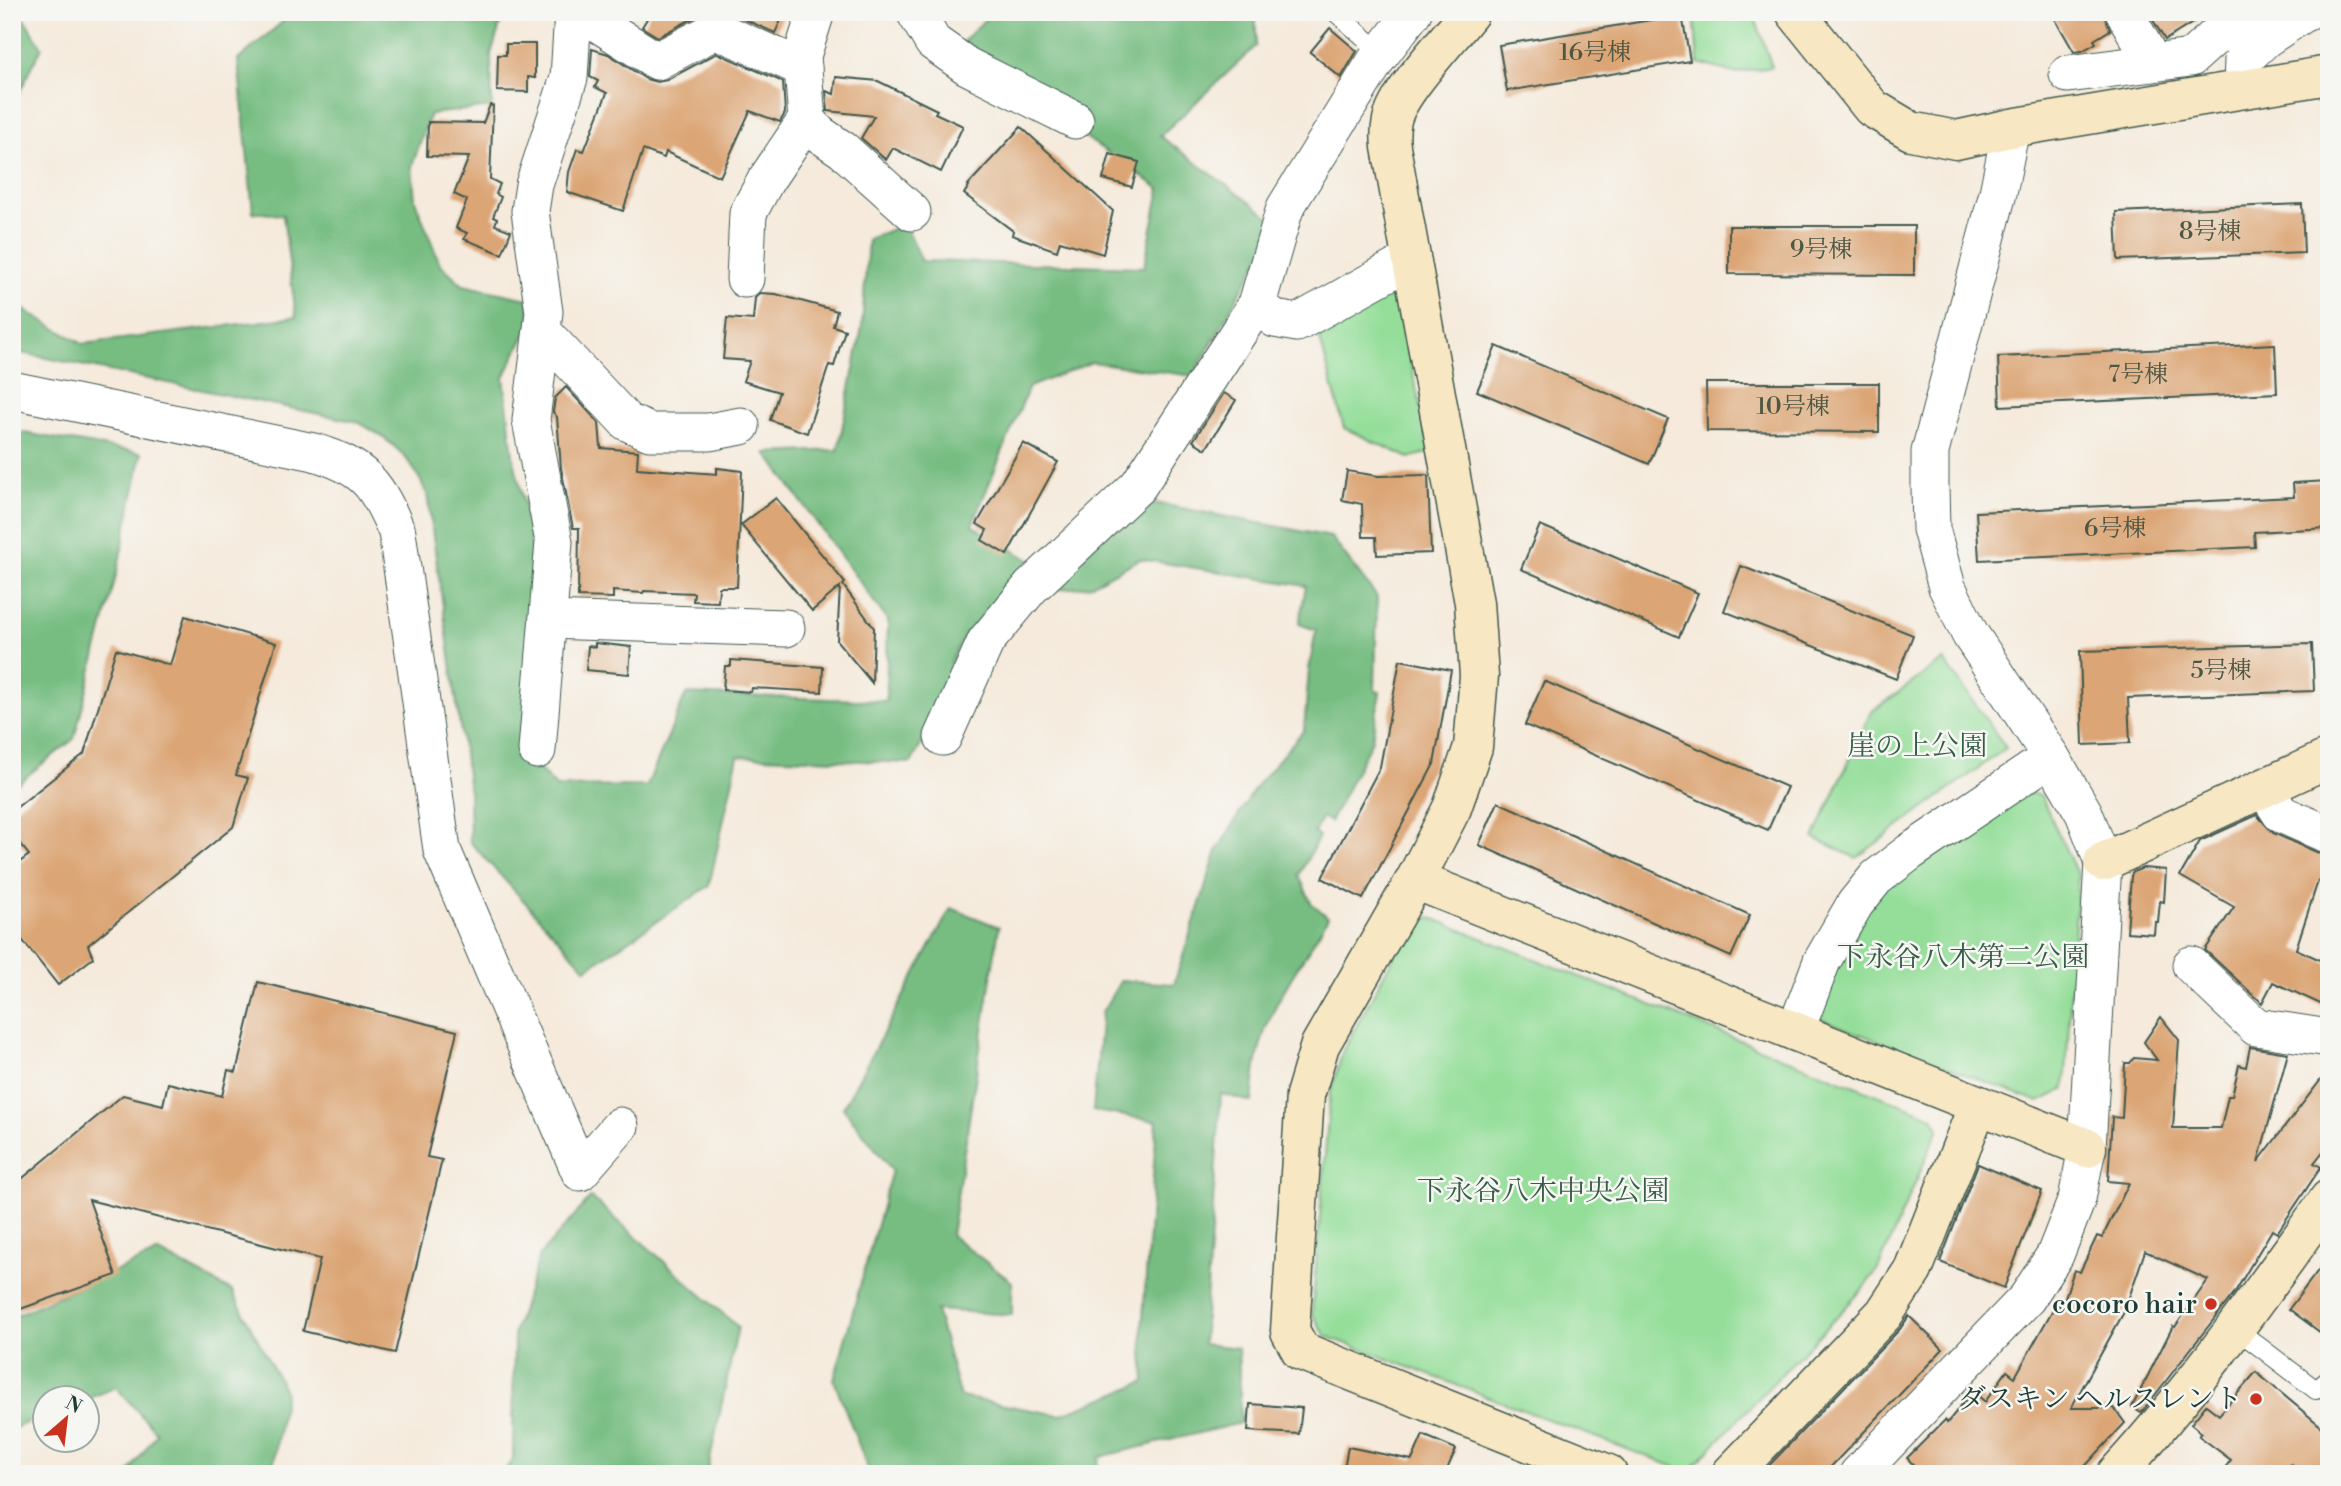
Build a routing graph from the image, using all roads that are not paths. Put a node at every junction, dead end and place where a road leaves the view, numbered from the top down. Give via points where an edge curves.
1 (573, 12) edge
2 (580, 12) edge
3 (816, 12) edge
4 (915, 12) edge
5 (1335, 12) edge
6 (1413, 12) edge
7 (1470, 12) edge
8 (1795, 12) edge
9 (2124, 12) edge
10 (2242, 12) edge
11 (2306, 12) edge
12 (1382, 53) junction
13 (2153, 63) junction
14 (803, 68) junction
15 (2068, 74) dead end
16 (2329, 75) edge
17 (2242, 89) junction
18 (807, 119) junction
19 (1075, 120) dead end
20 (2011, 128) junction
21 (912, 212) dead end
22 (1410, 260) junction
23 (745, 279) dead end
24 (1258, 304) junction
25 (542, 331) junction
26 (12, 390) edge
27 (741, 426) dead end
28 (548, 620) junction
29 (786, 628) dead end
30 (943, 737) dead end
31 (537, 750) dead end
32 (2051, 757) junction
33 (2329, 758) edge
34 (2264, 788) junction
35 (2329, 835) edge
36 (2103, 862) junction
37 (1415, 880) junction
38 (2191, 965) dead end
39 (1795, 1032) junction
40 (2329, 1038) edge
41 (1978, 1105) junction
42 (620, 1126) dead end
43 (2087, 1149) junction
44 (2329, 1199) edge
45 (2235, 1328) junction
46 (2329, 1380) edge
47 (1608, 1474) edge
48 (1731, 1474) edge
49 (1858, 1474) edge
50 (2116, 1474) edge

1 - 25 street via 569,78 530,211 544,312
2 - 14 street via 657,61 716,30
3 - 14 street via 802,56
4 - 19 street via 933,42 967,66
5 - 12 lane
6 - 12 street
7 - 22 street via 1407,90 1392,117 1391,147
8 - 20 street via 1872,108 1911,131 1956,139
9 - 13 street
10 - 13 street via 2191,58
11 - 17 street via 2243,60
12 - 24 street via 1285,208
13 - 15 street
14 - 18 street
16 - 17 street
17 - 20 street
18 - 21 street
18 - 23 street via 748,213
20 - 32 street via 1930,452 1931,528 1947,587 1970,634
22 - 24 street via 1297,323 1275,318
22 - 37 street via 1474,603 1479,676 1473,747 1452,808
24 - 30 street via 1139,486 1031,587 986,641
25 - 27 street via 626,422 650,432 709,432
25 - 28 street via 531,420 554,542
26 - 42 street via 314,452 342,460 367,477 397,532 442,850 580,1172
28 - 29 street
28 - 31 street
32 - 36 street via 2084,813
32 - 39 street via 1876,878 1822,961
33 - 34 street
34 - 35 street via 2281,814
34 - 36 street
36 - 43 street
37 - 39 street
37 - 47 street via 1320,1045 1305,1095 1290,1331 1301,1351
38 - 40 street via 2256,1027
39 - 41 street
41 - 43 street
41 - 48 street via 1913,1270 1884,1314
43 - 49 street via 2077,1199 2055,1255 2035,1287
44 - 45 street
45 - 46 lane via 2316,1390
45 - 50 street

